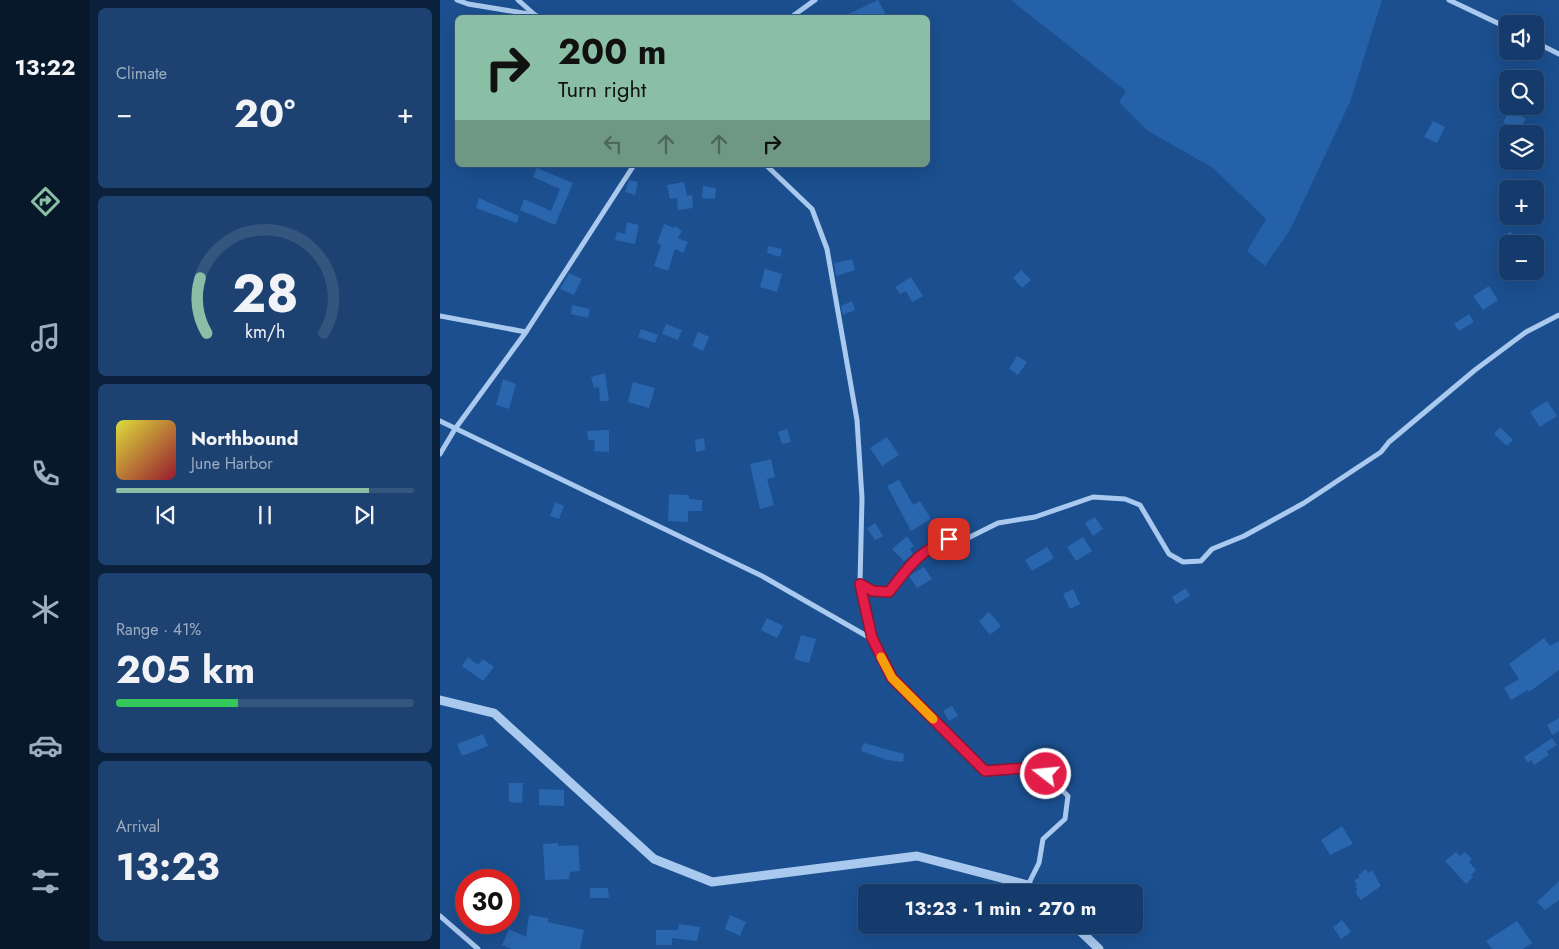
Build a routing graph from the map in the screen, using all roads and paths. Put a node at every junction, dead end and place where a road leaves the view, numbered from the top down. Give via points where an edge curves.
1 (457, 0) edge
2 (518, 0) edge
3 (814, 0) edge
4 (1449, 0) edge
5 (532, 15) edge
6 (537, 15) edge
7 (794, 15) edge
8 (1499, 24) edge
9 (1544, 46) edge
10 (1559, 54) edge
11 (633, 167) edge
12 (768, 167) edge
13 (1559, 315) edge
14 (440, 316) edge
15 (526, 332) junction
16 (440, 421) edge
17 (455, 429) junction
18 (440, 454) edge
19 (860, 584) junction
20 (872, 638) junction
21 (440, 700) edge
22 (1024, 884) edge
23 (1028, 884) edge
24 (440, 916) edge
25 (1083, 934) edge
26 (478, 949) edge
27 (1099, 949) edge

1 - 5 street
2 - 6 street
3 - 7 street
4 - 8 street
9 - 10 street
11 - 15 street
12 - 19 street via 812,209 827,249 857,420 862,498
13 - 19 street via 1526,332 1475,370 1381,452 1304,502 1244,536 1212,549 1200,561 1183,562 1169,554 1140,505 1125,499 1093,497 1035,517 998,523 966,539 949,539 928,549 908,565 889,592 873,591
14 - 15 street
15 - 17 street
16 - 17 street
17 - 18 street
17 - 20 street via 762,576
19 - 20 street
20 - 23 street via 892,678 985,771 1038,767 1068,796 1065,819 1044,839 1039,862
21 - 22 street via 494,713 654,859 712,882 916,856
24 - 26 street
25 - 27 street

